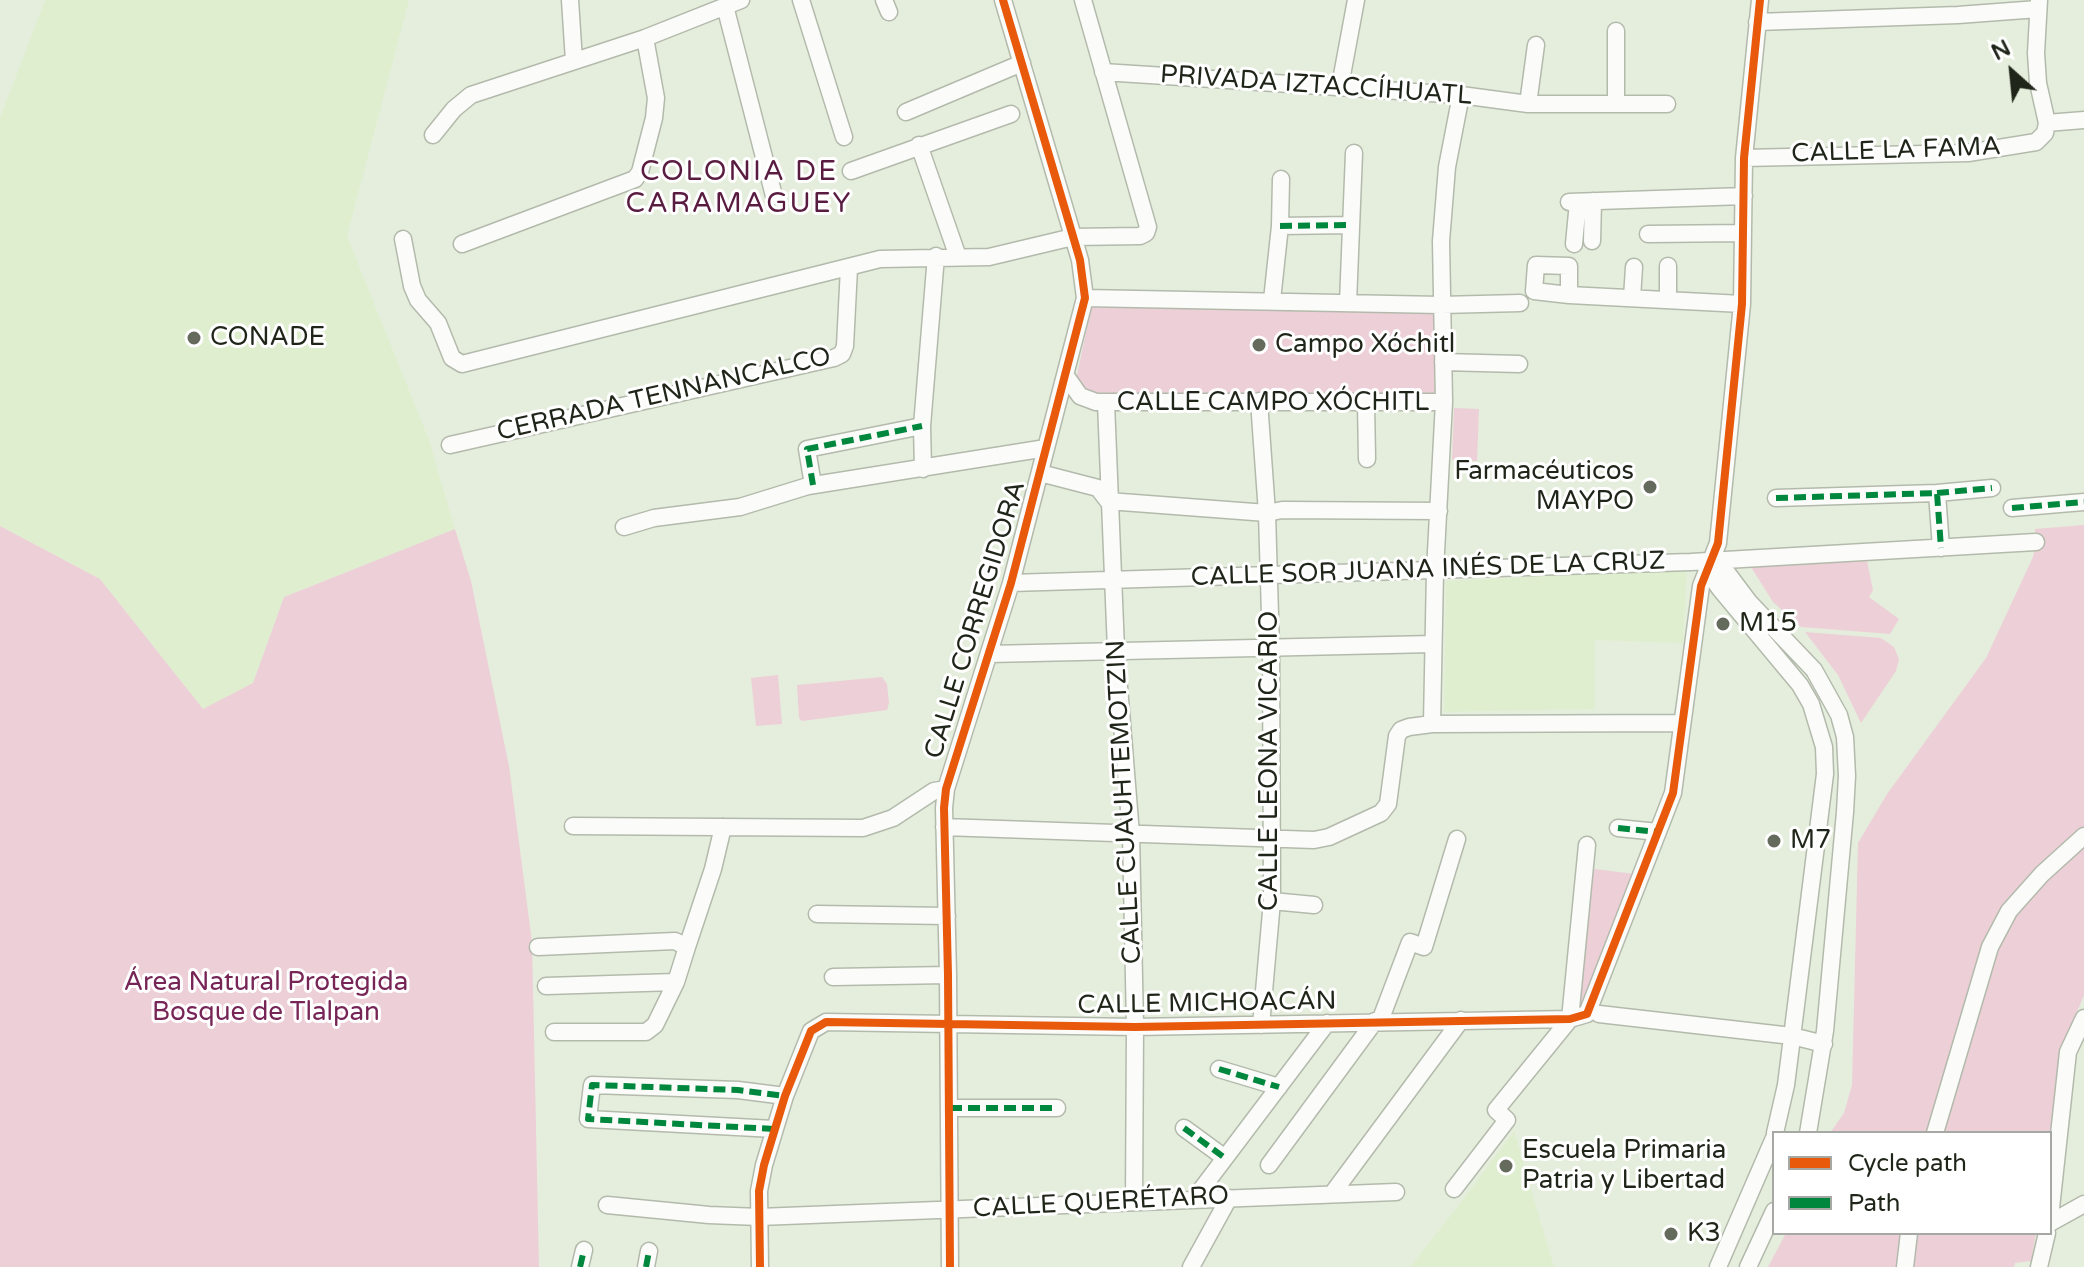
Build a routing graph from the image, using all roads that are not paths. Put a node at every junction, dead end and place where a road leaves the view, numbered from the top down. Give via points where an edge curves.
1 (570, 0) edge
2 (801, 0) edge
3 (1003, 0) edge
4 (1083, 0) edge
5 (1356, 0) edge
6 (1760, 0) edge
7 (733, 3) edge
8 (2038, 4) edge
9 (1958, 7) edge
10 (1757, 22) junction
11 (1616, 31) dead end
12 (645, 38) junction
13 (1536, 45) dead end
14 (574, 61) junction
15 (1022, 63) junction
16 (1103, 72) junction
17 (1340, 86) junction
18 (1461, 95) junction
19 (1528, 104) junction
20 (1616, 104) junction
21 (1667, 104) dead end
22 (906, 112) dead end
23 (1011, 114) dead end
24 (2084, 120) edge
25 (2047, 123) junction
26 (433, 135) dead end
27 (844, 137) dead end
28 (919, 145) junction
29 (1354, 153) dead end
30 (1744, 158) junction
31 (851, 171) dead end
32 (1281, 179) dead end
33 (774, 196) dead end
34 (1744, 196) junction
35 (1580, 202) junction
36 (1351, 225) junction
37 (1280, 226) junction
38 (1743, 233) junction
39 (1648, 234) dead end
40 (1073, 237) junction
41 (403, 239) dead end
42 (1592, 241) dead end
43 (462, 244) dead end
44 (1574, 244) dead end
45 (936, 256) junction
46 (958, 257) junction
47 (1668, 266) dead end
48 (1634, 267) dead end
49 (849, 268) junction
50 (1569, 295) dead end
51 (1085, 298) junction
52 (1632, 298) junction
53 (1668, 299) junction
54 (1272, 300) junction
55 (1348, 303) junction
56 (1520, 303) dead end
57 (1742, 304) junction
58 (1441, 305) junction
59 (1443, 362) junction
60 (1519, 364) dead end
61 (1066, 376) junction
62 (1259, 401) junction
63 (1444, 402) junction
64 (1106, 403) junction
65 (1366, 403) junction
66 (922, 426) junction
67 (450, 445) dead end
68 (1046, 448) junction
69 (1367, 459) dead end
70 (923, 469) junction
71 (1040, 473) junction
72 (813, 485) junction
73 (1992, 488) dead end
74 (1937, 493) junction
75 (1776, 498) dead end
76 (1108, 501) junction
77 (2084, 502) edge
78 (2012, 508) dead end
79 (1439, 511) junction
80 (1267, 513) junction
81 (624, 527) dead end
82 (2036, 542) dead end
83 (1941, 548) junction
84 (1711, 561) junction
85 (1435, 571) junction
86 (1268, 576) junction
87 (1114, 581) junction
88 (1011, 583) junction
89 (1433, 644) junction
90 (1271, 649) junction
91 (1116, 650) junction
92 (989, 654) junction
93 (1680, 723) junction
94 (1432, 724) junction
95 (1823, 787) junction
96 (946, 789) junction
97 (1846, 789) junction
98 (573, 826) dead end
99 (723, 827) junction
100 (944, 827) junction
101 (1618, 828) dead end
102 (1658, 832) junction
103 (1131, 834) junction
104 (2084, 836) edge
105 (1457, 839) dead end
106 (1271, 840) junction
107 (1587, 845) dead end
108 (1272, 901) junction
109 (1314, 905) dead end
110 (817, 914) dead end
111 (947, 916) junction
112 (538, 947) dead end
113 (687, 947) junction
114 (948, 975) junction
115 (833, 977) dead end
116 (676, 982) junction
117 (546, 986) dead end
118 (1593, 1014) junction
119 (2084, 1018) edge
120 (1570, 1019) junction
121 (1461, 1020) junction
122 (1378, 1021) junction
123 (1327, 1023) junction
124 (948, 1025) junction
125 (1261, 1025) junction
126 (1135, 1027) junction
127 (554, 1032) dead end
128 (1792, 1036) junction
129 (1824, 1044) junction
130 (1219, 1069) dead end
131 (1279, 1087) junction
132 (785, 1096) junction
133 (950, 1108) junction
134 (1057, 1108) dead end
135 (1184, 1128) dead end
136 (774, 1129) junction
137 (1776, 1131) edge
138 (1808, 1131) edge
139 (1936, 1131) edge
140 (1772, 1142) edge
141 (1225, 1158) junction
142 (1269, 1165) dead end
143 (1454, 1189) dead end
144 (1396, 1192) dead end
145 (1332, 1194) junction
146 (1229, 1198) junction
147 (1194, 1199) junction
148 (2052, 1201) edge
149 (1134, 1202) junction
150 (2084, 1204) edge
151 (607, 1205) dead end
152 (950, 1210) junction
153 (1772, 1215) edge
154 (759, 1217) junction
155 (2052, 1219) edge
156 (1909, 1235) edge
157 (2047, 1235) edge
158 (584, 1250) dead end
159 (580, 1267) edge
160 (760, 1267) edge
161 (950, 1267) edge
162 (1191, 1267) edge
163 (1718, 1267) edge
164 (1748, 1267) edge
165 (1905, 1267) edge
166 (2039, 1267) edge

1 - 14 street
2 - 27 street
3 - 15 street, CALLE CORREGIDORA
4 - 16 street
5 - 17 street
6 - 10 street
7 - 12 street
7 - 33 street
8 - 9 street
8 - 25 street via 2038,83
9 - 10 street
10 - 30 street
11 - 20 street
12 - 14 street
12 - 43 street via 656,98 635,179
13 - 19 street
14 - 26 street via 471,95
15 - 22 street
15 - 40 street, CALLE CORREGIDORA
16 - 17 street, PRIVADA IZTACCÍHUATL
16 - 40 street via 1148,227 1140,236
17 - 18 street, PRIVADA IZTACCÍHUATL
18 - 19 street, PRIVADA IZTACCÍHUATL
18 - 58 street via 1447,167
19 - 20 street, PRIVADA IZTACCÍHUATL
20 - 21 street, PRIVADA IZTACCÍHUATL
23 - 28 street
24 - 25 street
25 - 30 street, CALLE LA FAMA via 2036,142 1968,153
28 - 31 street
28 - 46 street
29 - 36 street
30 - 34 street
32 - 37 street
34 - 35 street
34 - 38 street
35 - 42 street
35 - 44 street
36 - 37 street
36 - 55 street
37 - 54 street
38 - 39 street
38 - 57 street
40 - 46 street via 1006,255
40 - 51 street, CALLE CORREGIDORA
41 - 49 street via 418,300 438,323 452,358 462,364
45 - 46 street
45 - 49 street via 891,257
45 - 66 street
47 - 53 street
48 - 52 street
49 - 67 street, CERRADA TENNANCALCO via 845,346 834,358
50 - 52 street
51 - 54 street
51 - 61 street, CALLE CORREGIDORA
52 - 53 street
53 - 57 street
54 - 55 street
55 - 58 street
56 - 58 street
57 - 84 street via 1718,543
58 - 59 street
59 - 60 street
59 - 63 street
61 - 64 street, CALLE CAMPO XÓCHITL via 1080,396
61 - 68 street, CALLE CORREGIDORA
62 - 64 street, CALLE CAMPO XÓCHITL
62 - 65 street, CALLE CAMPO XÓCHITL
62 - 80 street, CALLE LEONA VICARIO
63 - 65 street, CALLE CAMPO XÓCHITL
63 - 79 street
64 - 76 street, CALLE CUAUHTEMOTZIN
65 - 69 street
66 - 70 street
66 - 72 street via 807,449
68 - 70 street
68 - 71 street, CALLE CORREGIDORA
70 - 72 street
71 - 76 street via 1098,488
71 - 88 street, CALLE CORREGIDORA
72 - 81 street via 740,507
73 - 74 street
74 - 75 street
74 - 83 street
76 - 80 street
76 - 87 street, CALLE CUAUHTEMOTZIN
77 - 78 street
79 - 80 street
79 - 85 street
80 - 86 street, CALLE LEONA VICARIO
82 - 83 street, CALLE SOR JUANA INÉS DE LA CRUZ
83 - 84 street, CALLE SOR JUANA INÉS DE LA CRUZ
84 - 85 street, CALLE SOR JUANA INÉS DE LA CRUZ
84 - 93 street via 1701,586
84 - 95 street via 1713,579 1811,704 1824,747
84 - 97 street via 1725,570 1824,684 1845,737
85 - 86 street, CALLE SOR JUANA INÉS DE LA CRUZ
85 - 89 street
86 - 87 street, CALLE SOR JUANA INÉS DE LA CRUZ
86 - 90 street, CALLE LEONA VICARIO
87 - 88 street, CALLE SOR JUANA INÉS DE LA CRUZ
87 - 91 street, CALLE CUAUHTEMOTZIN
88 - 92 street, CALLE CORREGIDORA
89 - 90 street
89 - 94 street
90 - 91 street
90 - 106 street, CALLE LEONA VICARIO
91 - 92 street
91 - 103 street, CALLE CUAUHTEMOTZIN
92 - 96 street, CALLE CORREGIDORA
93 - 94 street
93 - 102 street via 1673,793
94 - 106 street via 1409,727 1397,736 1388,804 1381,813 1329,837
95 - 97 street
95 - 128 street
96 - 99 street via 863,828
96 - 100 street, CALLE CORREGIDORA
97 - 129 street
98 - 99 street
99 - 113 street
100 - 103 street
100 - 111 street, CALLE CORREGIDORA
101 - 102 street
102 - 118 street
103 - 106 street
103 - 126 street, CALLE CUAUHTEMOTZIN
104 - 139 street via 2009,911 1990,947
105 - 122 street via 1424,947 1410,942
106 - 108 street, CALLE LEONA VICARIO
107 - 120 street
108 - 109 street
108 - 125 street, CALLE LEONA VICARIO
110 - 111 street
111 - 114 street, CALLE CORREGIDORA
112 - 113 street via 675,941
113 - 116 street
114 - 115 street
114 - 124 street, CALLE CORREGIDORA
116 - 117 street
116 - 127 street via 655,1025 646,1032
118 - 120 street, CALLE MICHOACÁN
118 - 128 street, CALLE MICHOACÁN
119 - 148 street via 2068,1052
120 - 121 street, CALLE MICHOACÁN
120 - 143 street via 1496,1110 1507,1120
121 - 122 street, CALLE MICHOACÁN
121 - 145 street
122 - 123 street, CALLE MICHOACÁN
122 - 142 street
123 - 125 street, CALLE MICHOACÁN
123 - 131 street
124 - 126 street, CALLE MICHOACÁN
124 - 132 street, CALLE MICHOACÁN via 826,1022 811,1031
124 - 133 street, CALLE CORREGIDORA
125 - 126 street, CALLE MICHOACÁN
126 - 149 street, CALLE CUAUHTEMOTZIN
128 - 129 street, CALLE MICHOACÁN
128 - 137 street
129 - 138 street
130 - 131 street
131 - 141 street
132 - 136 street
132 - 136 street via 592,1085 588,1119
133 - 134 street
133 - 152 street, CALLE CORREGIDORA
135 - 141 street
136 - 154 street via 759,1191
140 - 163 street
141 - 147 street
144 - 145 street, CALLE QUERÉTARO
145 - 146 street, CALLE QUERÉTARO
146 - 147 street, CALLE QUERÉTARO
146 - 162 street
147 - 149 street, CALLE QUERÉTARO
149 - 152 street, CALLE QUERÉTARO
150 - 155 street
151 - 154 street, CALLE QUERÉTARO
152 - 154 street, CALLE QUERÉTARO
152 - 161 street, CALLE CORREGIDORA
153 - 164 street
154 - 160 street
156 - 165 street
157 - 166 street
158 - 159 street

